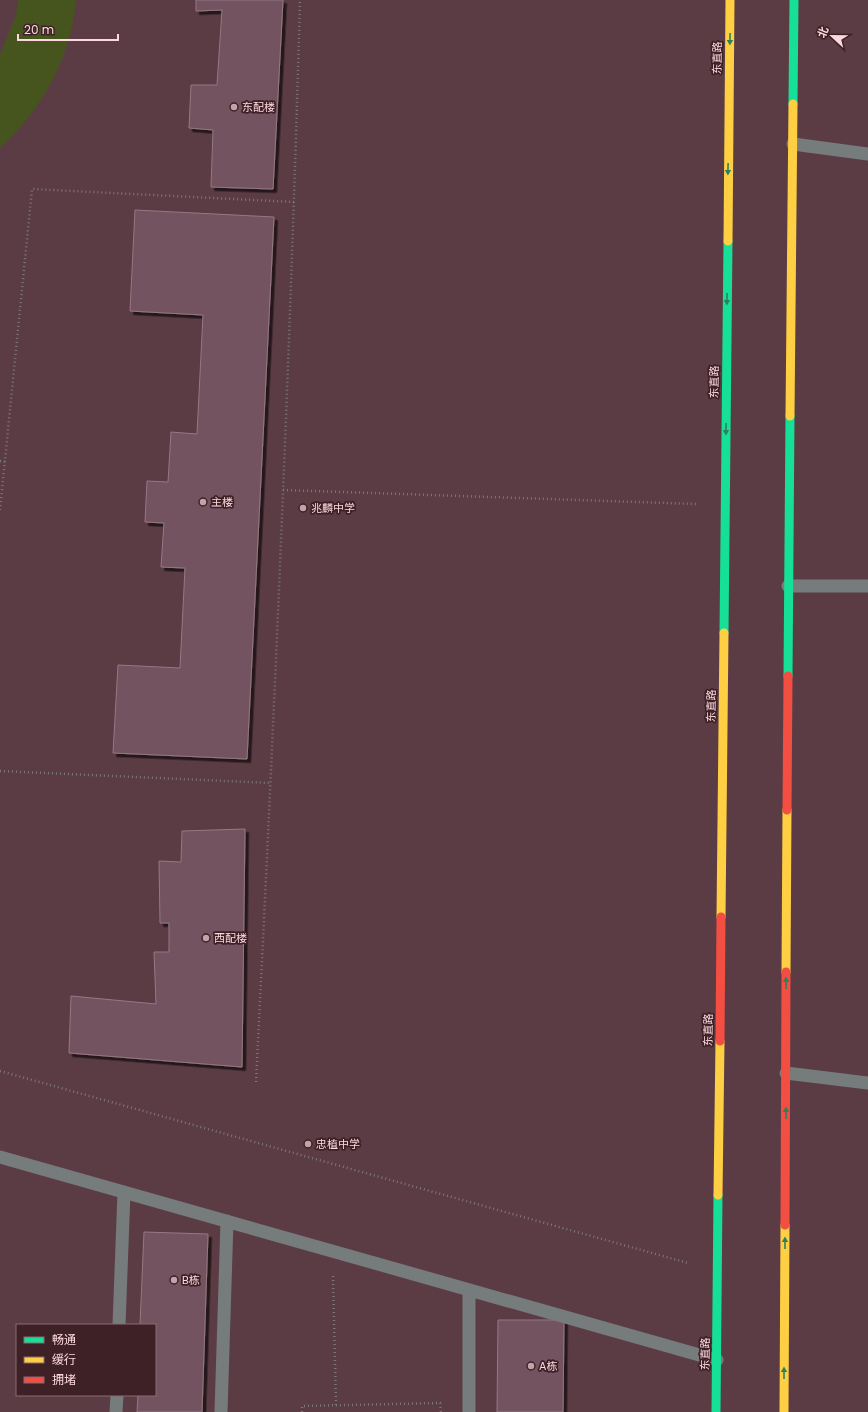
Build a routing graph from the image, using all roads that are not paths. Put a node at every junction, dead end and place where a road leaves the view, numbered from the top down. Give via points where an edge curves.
1 (730, 0) edge
2 (794, 0) edge
3 (793, 144) junction
4 (868, 154) edge
5 (788, 586) junction
6 (868, 586) edge
7 (786, 1073) junction
8 (868, 1084) edge
9 (0, 1157) edge
10 (124, 1192) junction
11 (227, 1221) junction
12 (469, 1290) junction
13 (119, 1324) edge
14 (717, 1360) junction
15 (116, 1396) edge
16 (116, 1412) edge
17 (222, 1412) edge
18 (469, 1412) edge
19 (716, 1412) edge
20 (784, 1412) edge

1 -> 14 main road, 东直路
2 - 3 main road
3 - 4 lane
3 - 5 main road
5 - 6 lane
7 -> 5 main road
7 - 8 lane
20 -> 7 main road
9 - 10 lane
10 - 11 lane
10 - 13 lane
11 - 12 lane
11 - 17 lane
12 - 14 lane
12 - 18 lane
14 - 19 main road, 东直路
15 - 16 lane

